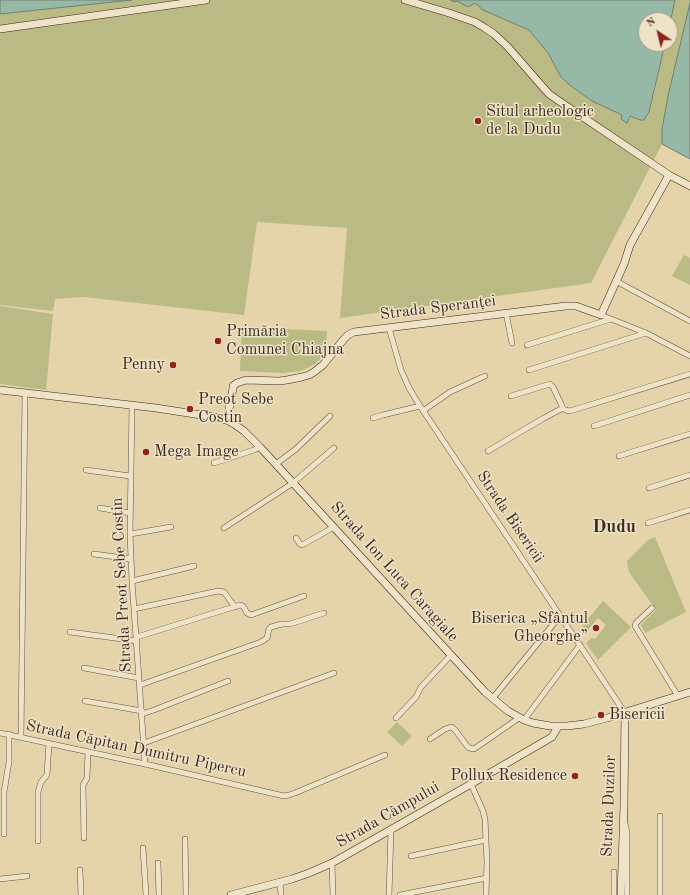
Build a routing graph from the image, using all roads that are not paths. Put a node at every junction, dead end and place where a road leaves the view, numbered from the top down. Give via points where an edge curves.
1 (206, 0) edge
2 (405, 0) edge
3 (0, 29) edge
4 (669, 175) junction
5 (690, 186) edge
6 (616, 282) junction
7 (506, 313) junction
8 (601, 315) junction
9 (611, 319) junction
10 (690, 320) edge
11 (389, 328) junction
12 (646, 334) junction
13 (512, 343) dead end
14 (527, 345) dead end
15 (690, 356) edge
16 (529, 370) dead end
17 (690, 374) edge
18 (485, 376) dead end
19 (0, 390) edge
20 (25, 393) junction
21 (690, 395) edge
22 (511, 396) dead end
23 (132, 406) junction
24 (563, 408) junction
25 (421, 409) junction
26 (330, 416) dead end
27 (373, 418) dead end
28 (227, 420) junction
29 (594, 426) dead end
30 (690, 434) edge
31 (260, 446) junction
32 (334, 448) dead end
33 (488, 451) dead end
34 (620, 456) dead end
35 (214, 463) dead end
36 (276, 464) junction
37 (86, 470) dead end
38 (690, 475) edge
39 (130, 476) junction
40 (293, 483) junction
41 (649, 488) dead end
42 (100, 508) dead end
43 (690, 510) edge
44 (130, 512) junction
45 (648, 523) dead end
46 (171, 527) dead end
47 (334, 527) junction
48 (224, 528) dead end
49 (130, 534) junction
50 (296, 538) dead end
51 (94, 554) dead end
52 (131, 559) junction
53 (194, 566) dead end
54 (132, 581) junction
55 (304, 596) dead end
56 (235, 607) junction
57 (652, 608) dead end
58 (134, 609) junction
59 (324, 613) dead end
60 (560, 616) junction
61 (70, 632) dead end
62 (137, 639) junction
63 (580, 645) junction
64 (451, 655) junction
65 (84, 668) dead end
66 (334, 673) dead end
67 (139, 678) junction
68 (228, 681) dead end
69 (140, 685) junction
70 (690, 692) edge
71 (678, 696) junction
72 (492, 699) junction
73 (85, 701) dead end
74 (142, 712) junction
75 (625, 715) junction
76 (396, 718) dead end
77 (521, 719) junction
78 (558, 727) junction
79 (0, 733) edge
80 (9, 734) junction
81 (21, 737) junction
82 (430, 739) dead end
83 (48, 743) junction
84 (144, 743) junction
85 (88, 752) junction
86 (385, 756) dead end
87 (145, 764) junction
88 (471, 784) junction
89 (624, 816) junction
90 (660, 816) dead end
91 (391, 830) junction
92 (4, 834) dead end
93 (84, 838) dead end
94 (185, 840) dead end
95 (486, 840) junction
96 (38, 841) dead end
97 (144, 848) dead end
98 (412, 856) dead end
99 (158, 863) dead end
100 (332, 863) junction
101 (80, 870) dead end
102 (614, 872) dead end
103 (27, 876) dead end
104 (0, 878) edge
105 (487, 878) junction
106 (280, 882) junction
107 (243, 893) edge
108 (81, 895) edge
109 (146, 895) edge
110 (159, 895) edge
111 (186, 895) edge
112 (231, 895) edge
113 (281, 895) edge
114 (333, 895) edge
115 (390, 895) edge
116 (400, 895) edge
117 (486, 895) edge
118 (614, 895) edge
119 (621, 895) edge
120 (627, 895) edge
121 (660, 895) edge

1 - 3 street
2 - 4 street via 476,22 507,46 549,94
4 - 5 street
4 - 6 street via 630,245
6 - 8 street
6 - 10 street
7 - 8 street, Strada Speranței via 570,306
7 - 11 street, Strada Speranței
7 - 13 street
8 - 9 street, Strada Speranței
9 - 12 street, Strada Speranței
9 - 14 street
11 - 25 street, Strada Bisericii via 401,370
11 - 28 street, Strada Speranței via 350,334 323,365 302,377 279,381 246,380 237,383 233,388
12 - 15 street, Strada Speranței
12 - 16 street
17 - 24 street via 570,411
18 - 25 street
19 - 20 street, Strada Ion Luca Caragiale
20 - 23 street, Strada Ion Luca Caragiale
20 - 81 street
21 - 29 street
22 - 24 street via 550,384
23 - 28 street, Strada Ion Luca Caragiale
23 - 39 street, Strada Preot Sebe Costin
24 - 33 street
25 - 27 street
25 - 60 street, Strada Bisericii
26 - 36 street via 296,449
28 - 31 street, Strada Ion Luca Caragiale via 244,430
30 - 34 street
31 - 35 street
31 - 36 street, Strada Ion Luca Caragiale
32 - 40 street
36 - 40 street, Strada Ion Luca Caragiale
37 - 39 street
38 - 41 street
39 - 44 street, Strada Preot Sebe Costin
40 - 47 street, Strada Ion Luca Caragiale
40 - 48 street
42 - 44 street
43 - 45 street
44 - 49 street, Strada Preot Sebe Costin
46 - 49 street
47 - 50 street via 302,545
47 - 64 street, Strada Ion Luca Caragiale
49 - 52 street, Strada Preot Sebe Costin
51 - 52 street
52 - 54 street, Strada Preot Sebe Costin
53 - 54 street
54 - 58 street, Strada Preot Sebe Costin
55 - 56 street via 251,615 243,606
56 - 58 street via 224,592 218,591
56 - 62 street
57 - 71 street via 635,626
58 - 62 street, Strada Preot Sebe Costin
59 - 69 street via 271,627 267,638 261,642
60 - 63 street, Strada Bisericii
60 - 72 street
61 - 62 street
62 - 67 street, Strada Preot Sebe Costin
63 - 75 street, Strada Bisericii
63 - 77 street
64 - 72 street, Strada Ion Luca Caragiale
64 - 76 street
65 - 67 street
66 - 84 street
67 - 69 street, Strada Preot Sebe Costin
68 - 74 street via 150,712
69 - 74 street, Strada Preot Sebe Costin
70 - 71 street, Strada Ion Luca Caragiale
71 - 75 street, Strada Ion Luca Caragiale
72 - 77 street, Strada Ion Luca Caragiale
73 - 74 street
74 - 84 street, Strada Preot Sebe Costin
75 - 78 street, Strada Ion Luca Caragiale
75 - 89 street, Strada Duzilor
77 - 78 street, Strada Ion Luca Caragiale
77 - 82 street via 474,749 469,748 451,727
78 - 88 street, Strada Câmpului via 552,737
79 - 80 street, Strada Căpitan Dumitru Pipercu
80 - 81 street, Strada Căpitan Dumitru Pipercu
80 - 92 street via 9,762 4,792
81 - 83 street, Strada Căpitan Dumitru Pipercu
83 - 85 street, Strada Căpitan Dumitru Pipercu
83 - 96 street via 47,775 41,782 38,792
84 - 87 street, Strada Preot Sebe Costin
85 - 87 street, Strada Căpitan Dumitru Pipercu
85 - 93 street via 87,778 83,785
86 - 87 street, Strada Căpitan Dumitru Pipercu via 284,796
88 - 91 street, Strada Câmpului
88 - 95 street via 484,814
89 - 119 street, Strada Duzilor
89 - 120 street via 628,833
90 - 121 street
91 - 100 street, Strada Câmpului
91 - 115 street
94 - 111 street
95 - 98 street
95 - 105 street
97 - 109 street
99 - 110 street
100 - 106 street, Strada Câmpului via 305,875
100 - 114 street, Strada Câmpului
101 - 108 street
102 - 118 street
103 - 104 street
105 - 116 street
105 - 117 street
106 - 107 street, Strada Câmpului
106 - 113 street
107 - 112 street, Strada Câmpului

